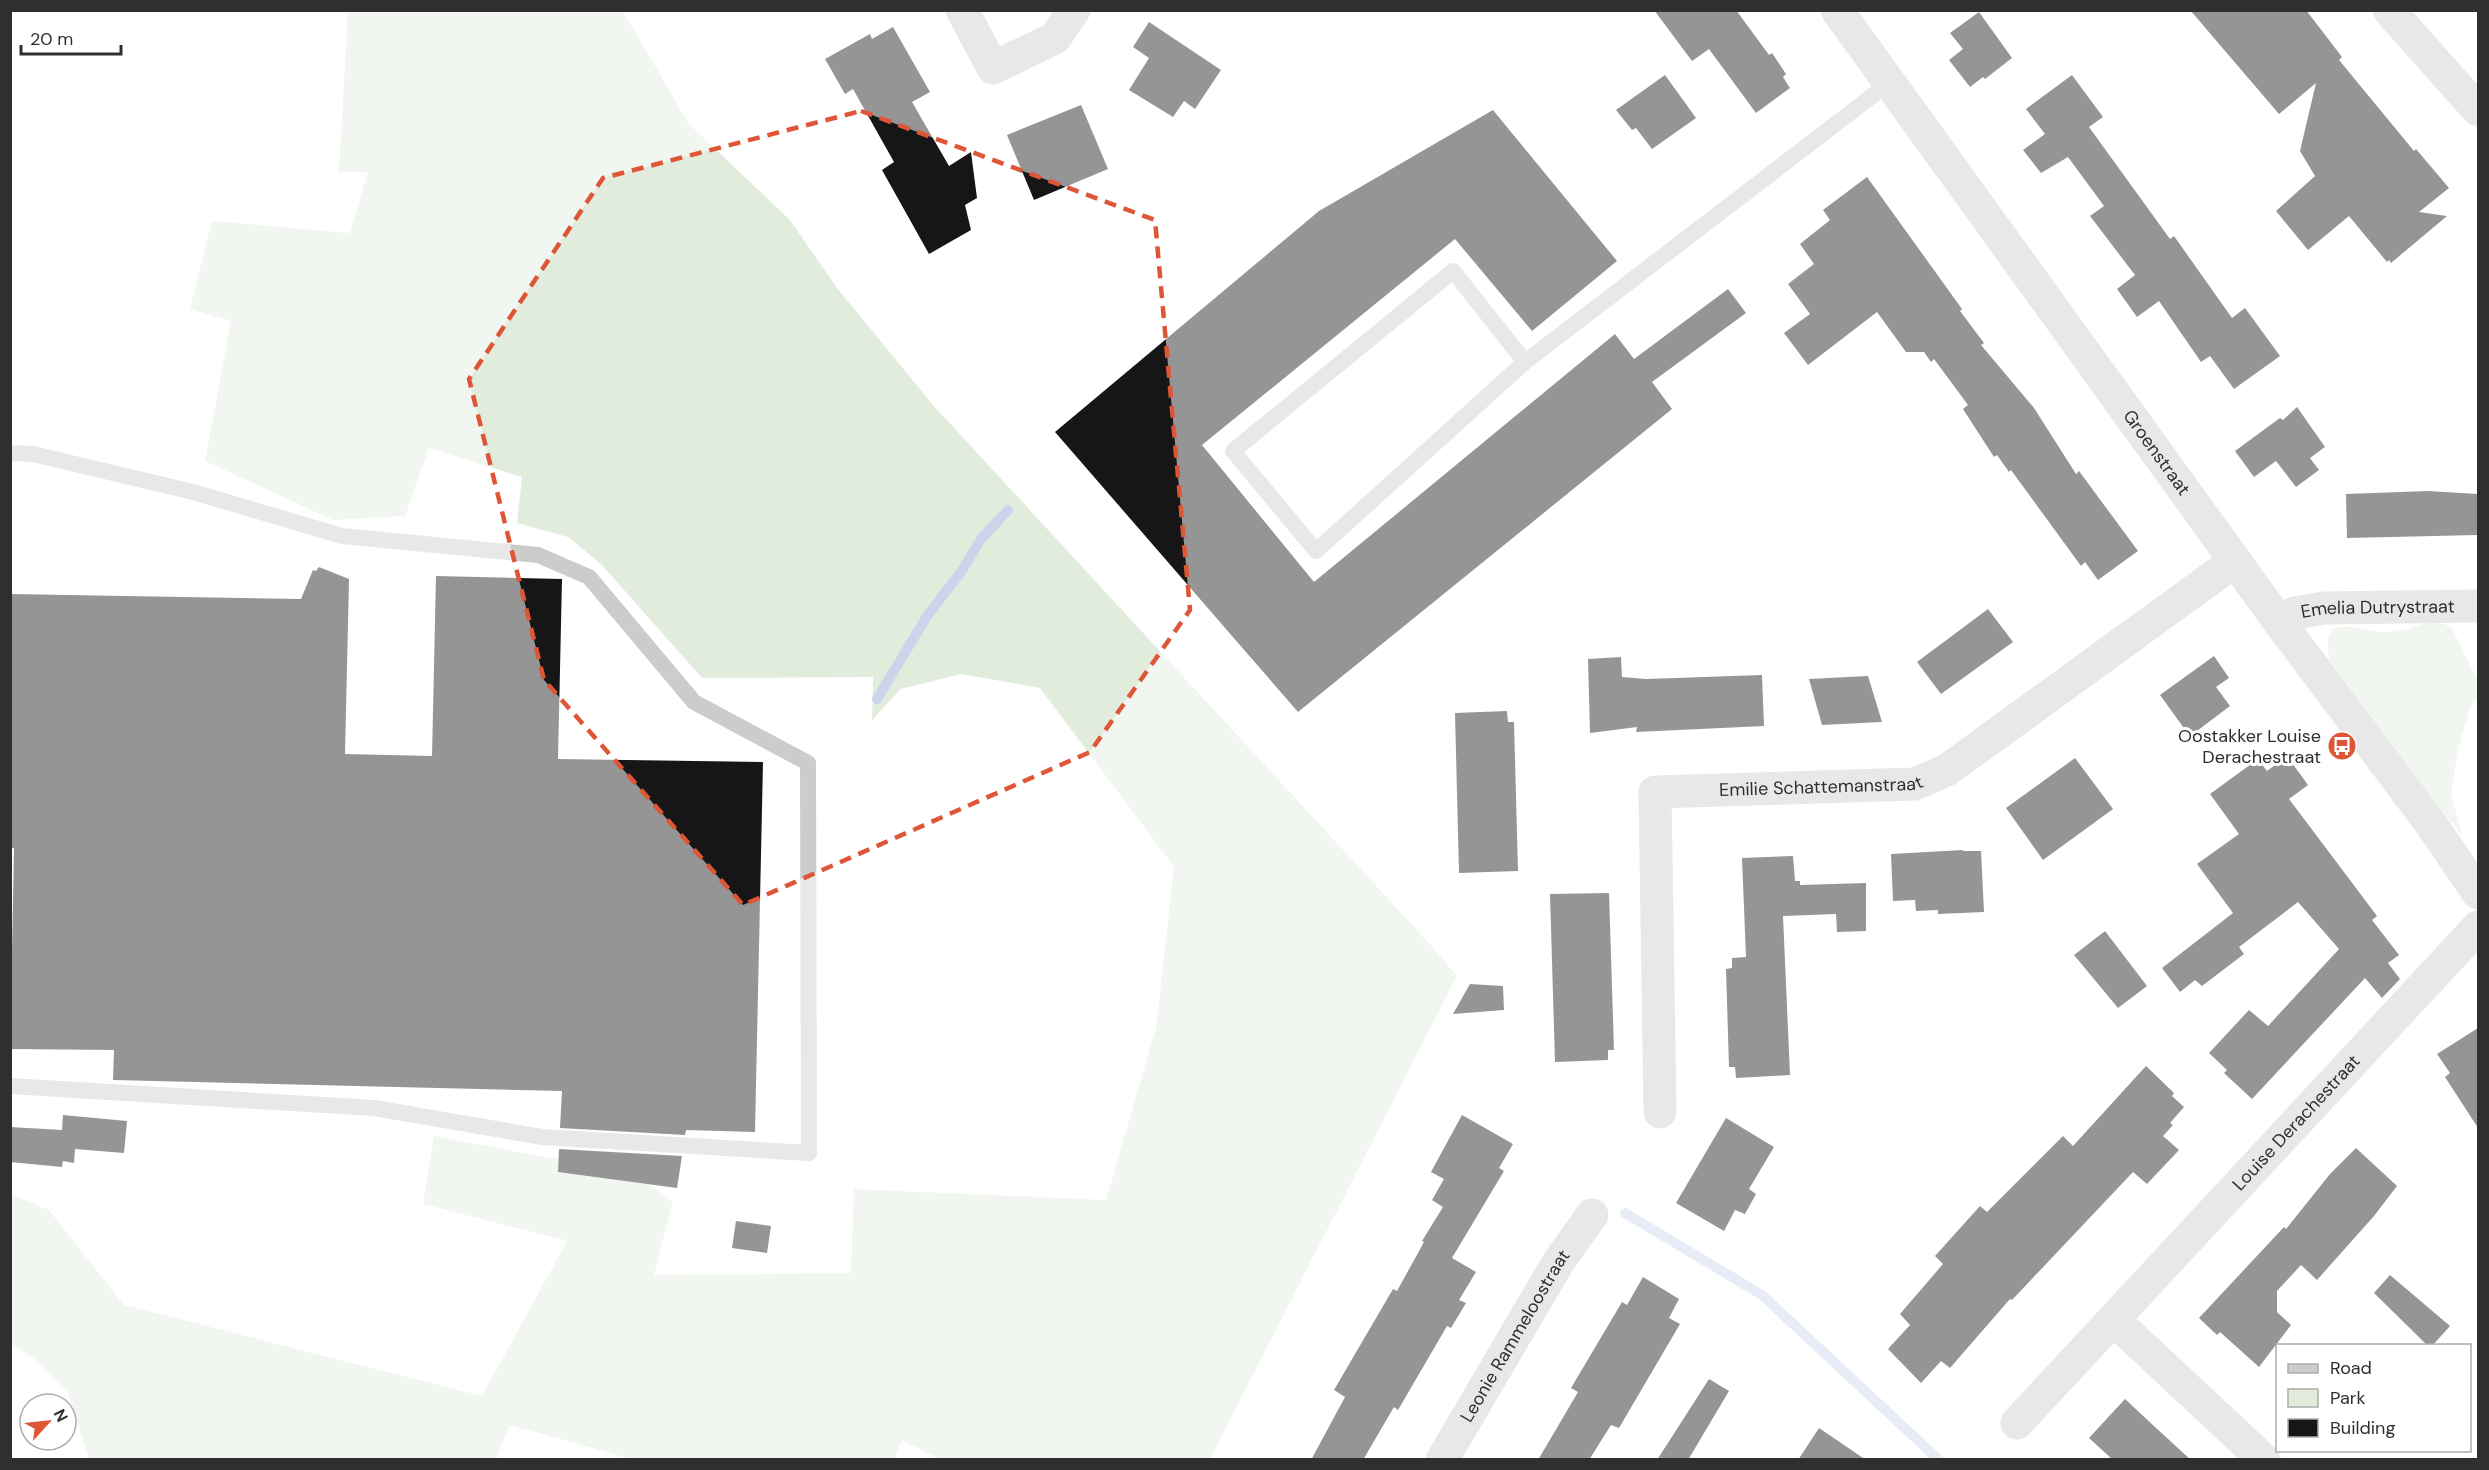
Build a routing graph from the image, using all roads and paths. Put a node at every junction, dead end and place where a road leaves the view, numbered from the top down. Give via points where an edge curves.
1 (962, 10) edge
2 (1074, 10) edge
3 (1837, 10) edge
4 (2389, 10) edge
5 (1889, 82) junction
6 (2478, 110) edge
7 (1525, 362) junction
8 (10, 453) edge
9 (2235, 561) junction
10 (2478, 606) edge
11 (2277, 619) junction
12 (2478, 893) edge
13 (2478, 927) edge
14 (10, 1086) edge
15 (1660, 1112) dead end
16 (1592, 1215) dead end
17 (2114, 1320) junction
18 (2017, 1423) dead end
19 (1442, 1460) edge
20 (2264, 1460) edge

1 - 2 street via 993,68 1055,38
3 - 5 street, Groenstraat
4 - 6 street
5 - 7 lane
5 - 9 street, Groenstraat
7 - 7 lane via 1453,271 1233,451 1316,551
8 - 14 lane via 33,454 193,492 342,536 538,555 589,577 694,702 808,762 809,1153 543,1137 374,1108
9 - 11 street, Groenstraat
9 - 15 street, Emilie Schattemanstraat via 1947,770 1915,784 1655,792
10 - 11 street, Emelia Dutrystraat via 2324,608
11 - 12 street, Groenstraat
13 - 17 street, Louise Derachestraat
16 - 19 street, Leonie Rammeloostraat via 1559,1262
17 - 18 street, Louise Derachestraat
17 - 20 street

